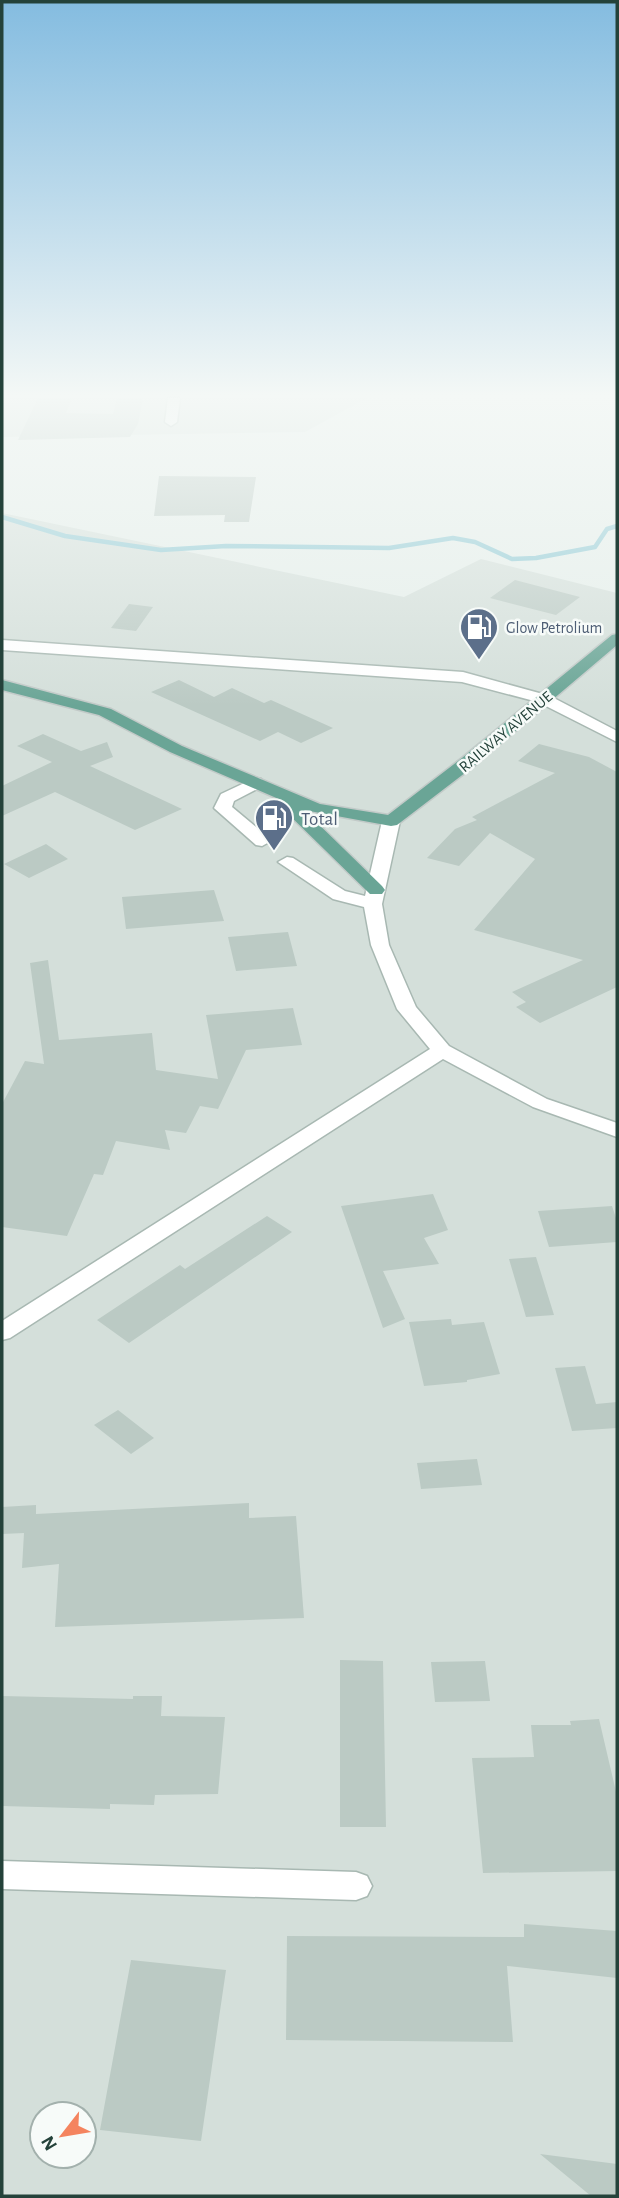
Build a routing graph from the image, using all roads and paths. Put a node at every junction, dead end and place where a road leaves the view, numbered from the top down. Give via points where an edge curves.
1 (617, 638) edge
2 (2, 645) edge
3 (2, 685) edge
4 (544, 699) junction
5 (617, 737) edge
6 (255, 783) junction
7 (275, 792) junction
8 (391, 821) junction
9 (262, 841) dead end
10 (287, 862) dead end
11 (375, 897) junction
12 (442, 1050) junction
13 (617, 1130) edge
14 (2, 1332) edge
15 (2, 1875) edge
16 (356, 1886) dead end

1 - 4 main road, RAILWAY AVENUE
2 - 4 street via 463,677
3 - 6 main road via 105,712
4 - 5 street
4 - 8 main road, RAILWAY AVENUE
6 - 7 main road
6 - 9 street via 227,798 223,808
7 - 8 main road via 316,809
7 - 11 main road via 316,828
8 - 11 street
10 - 11 street via 339,895
11 - 12 street via 380,945 407,1009
12 - 13 street via 540,1103
12 - 14 street
15 - 16 street

